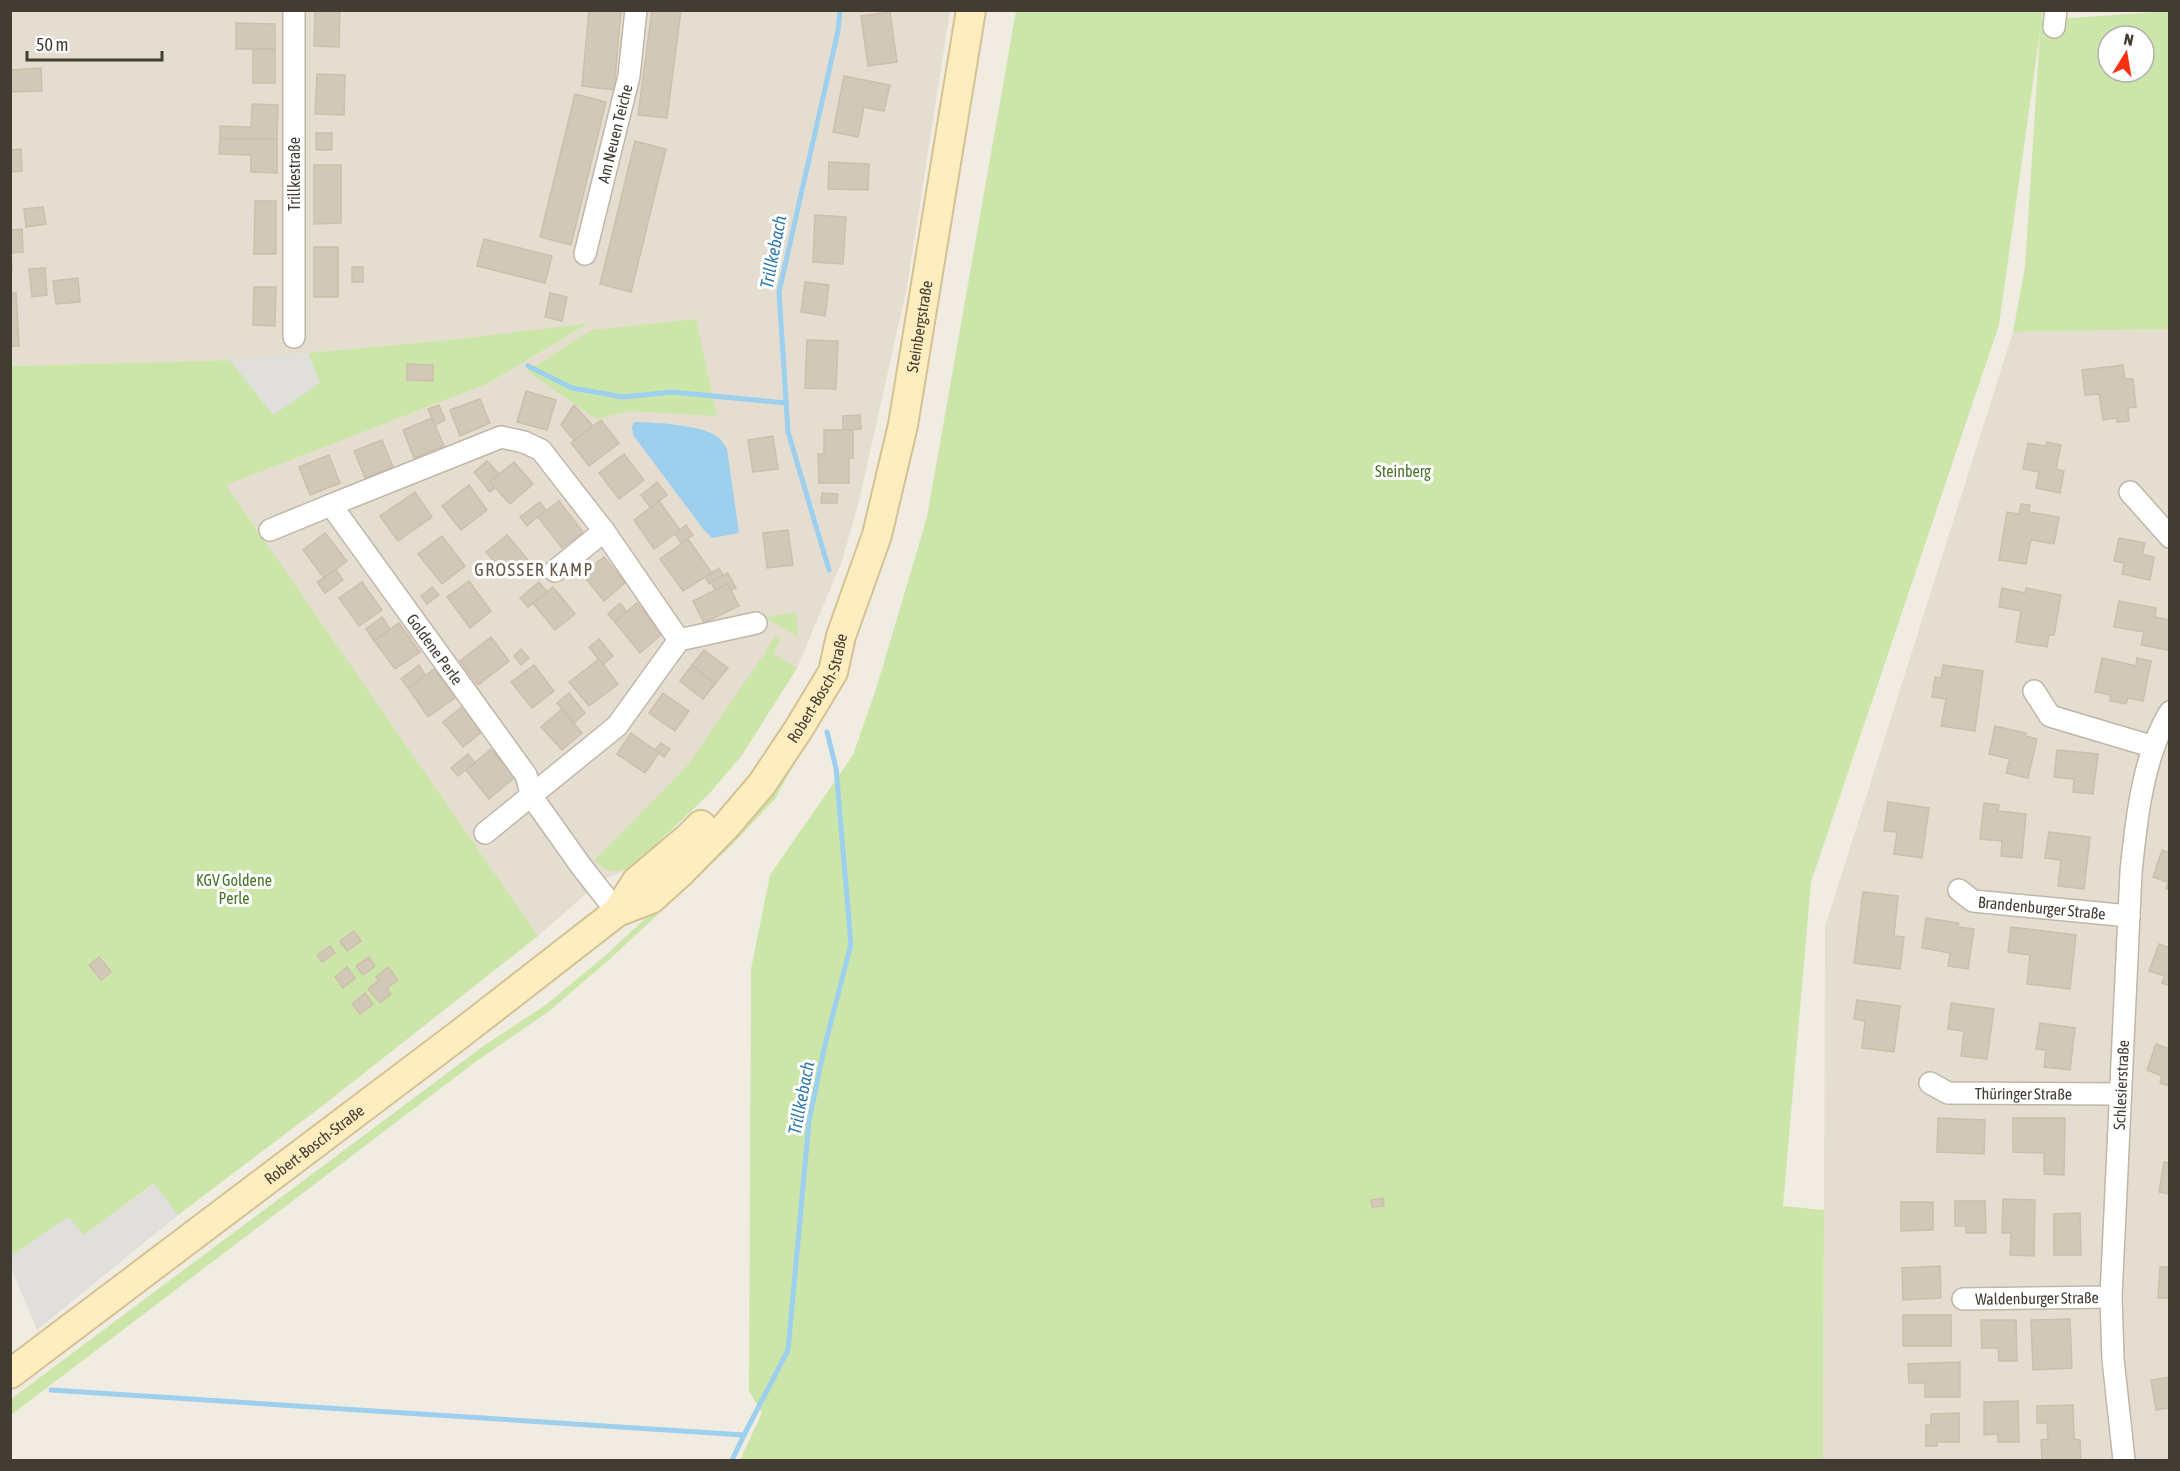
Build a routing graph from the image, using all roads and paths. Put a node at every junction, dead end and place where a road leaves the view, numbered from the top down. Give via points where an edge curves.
1 (294, 10) edge
2 (636, 10) edge
3 (971, 10) edge
4 (585, 254) dead end
5 (294, 337) dead end
6 (2130, 492) dead end
7 (332, 505) junction
8 (270, 530) dead end
9 (604, 531) junction
10 (2169, 537) edge
11 (555, 571) dead end
12 (756, 623) dead end
13 (841, 636) joint
14 (679, 640) junction
15 (2034, 691) dead end
16 (2169, 712) edge
17 (2154, 747) junction
18 (532, 796) junction
19 (485, 833) dead end
20 (1959, 890) dead end
21 (617, 912) junction
22 (2129, 916) junction
23 (1930, 1083) dead end
24 (2119, 1094) junction
25 (2111, 1297) junction
26 (1963, 1299) dead end
27 (10, 1374) edge
28 (2124, 1461) edge

1 - 5 street, Trillkestraße
2 - 4 street, Am Neuen Teiche via 629,76
3 - 13 main road, Steinbergstraße via 903,424 877,535
6 - 10 street
7 - 8 street
7 - 9 street via 501,437 541,450
7 - 18 street, Goldene Perle via 526,775
9 - 11 street
9 - 14 street
12 - 14 street
13 - 21 main road, Robert-Bosch-Straße via 817,661 776,731 732,792 688,838 636,882
14 - 18 street via 616,726
15 - 17 street via 2050,717
16 - 17 street, Schlesierstraße
17 - 22 street, Schlesierstraße via 2135,827
18 - 19 street
18 - 21 street, Goldene Perle
20 - 22 street, Brandenburger Straße via 1973,902
21 - 27 main road, Robert-Bosch-Straße
22 - 24 street, Schlesierstraße
23 - 24 street, Thüringer Straße via 1948,1093
24 - 25 street, Schlesierstraße
25 - 26 street, Waldenburger Straße
25 - 28 street, Schlesierstraße

